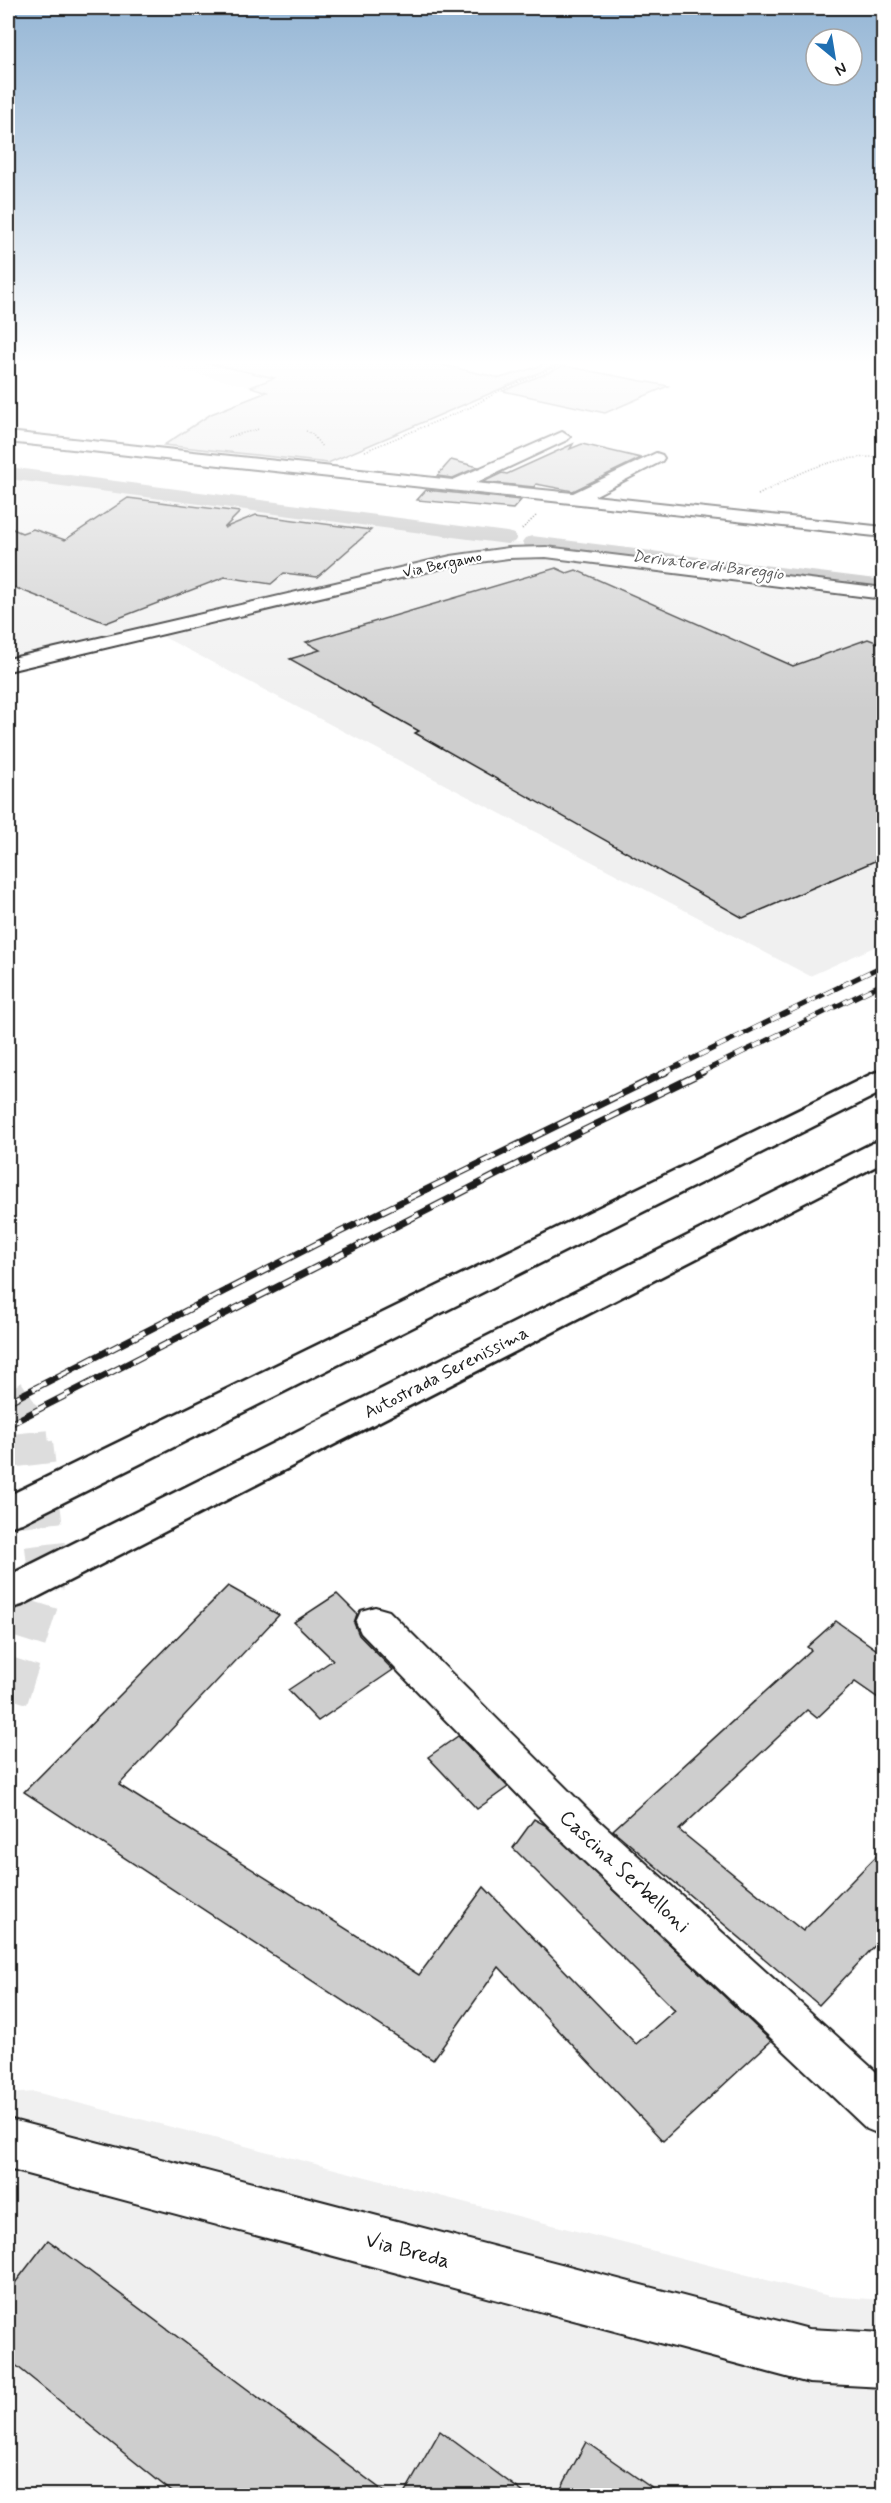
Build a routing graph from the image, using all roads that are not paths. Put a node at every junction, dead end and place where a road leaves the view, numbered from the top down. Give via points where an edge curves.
1 (375, 477) edge
2 (474, 477) edge
3 (618, 477) edge
4 (456, 485) junction
5 (576, 498) junction
6 (884, 532) edge
7 (884, 594) edge
8 (8, 665) edge
9 (884, 1079) edge
10 (884, 1150) edge
11 (8, 1513) edge
12 (8, 1594) edge
13 (375, 1622) dead end
14 (884, 2112) edge
15 (8, 2144) edge
16 (884, 2360) edge

1 - 4 street
2 - 4 street
3 - 5 street
4 - 5 street
5 - 6 street
7 - 8 street, Via Bergamo via 546,552 508,553 434,565
9 - 11 highway
10 - 12 highway, Autostrada Serenissima
13 - 14 street, Cascina Serbelloni via 580,1830
15 - 16 street, Via Breda via 809,2356

